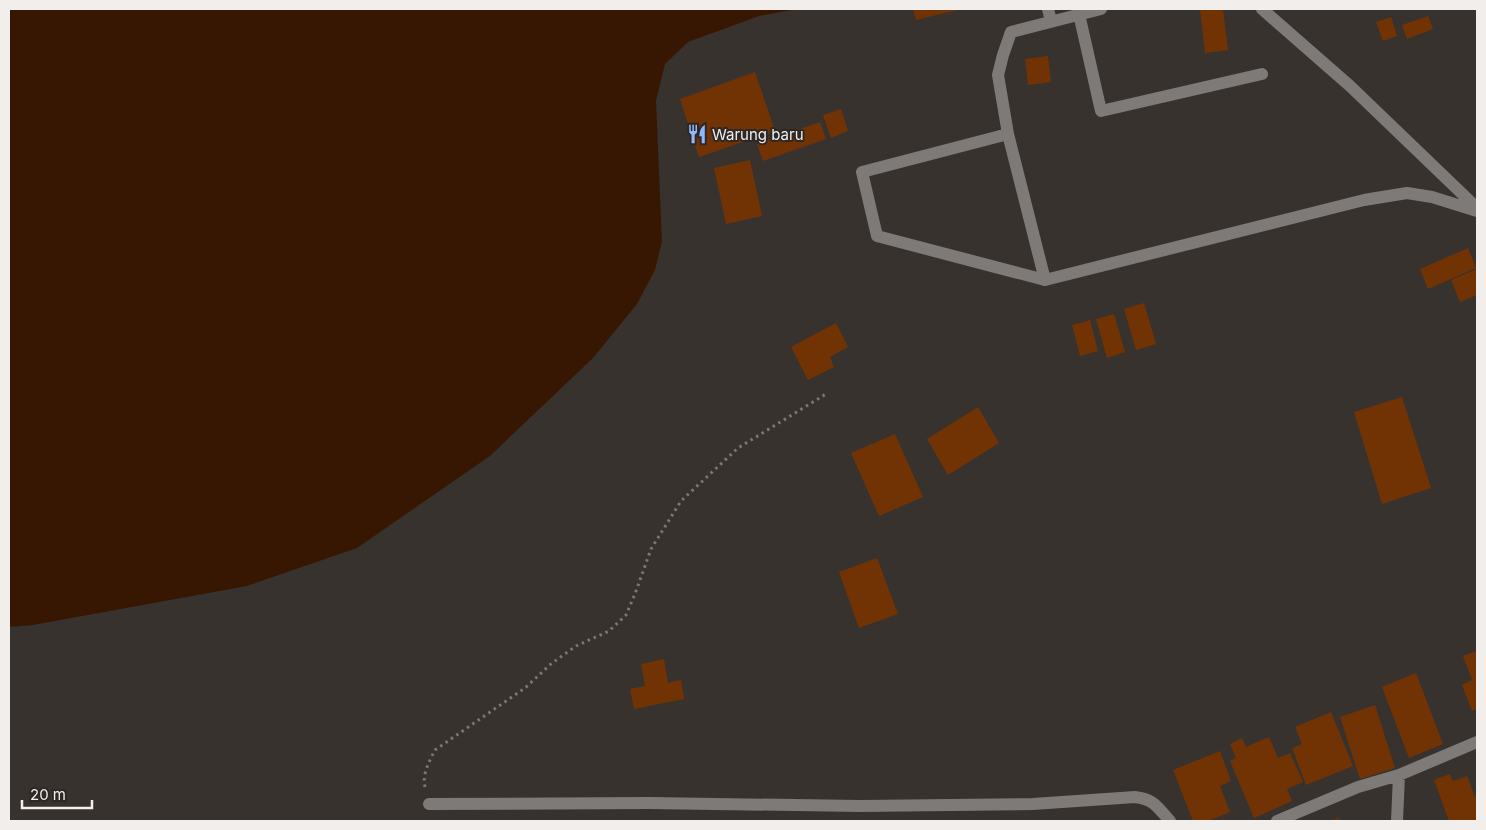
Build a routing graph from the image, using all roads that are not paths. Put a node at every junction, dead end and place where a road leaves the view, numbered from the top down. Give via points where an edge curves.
1 (1100, 9) edge
2 (1262, 9) edge
3 (1079, 14) junction
4 (1050, 15) edge
5 (1262, 74) dead end
6 (1008, 134) junction
7 (1477, 210) edge
8 (1046, 280) junction
9 (1477, 742) edge
10 (1399, 775) junction
11 (429, 804) road end
12 (1170, 821) edge
13 (1277, 821) edge
14 (1397, 821) edge

1 - 3 street
2 - 7 street via 1350,86
3 - 4 street
3 - 5 street via 1101,111
4 - 6 street via 1011,32 1003,54 998,75
6 - 8 street
6 - 8 street via 862,172 877,236
7 - 8 street via 1432,197 1407,194 1364,200
9 - 10 street
10 - 13 street
10 - 14 street
11 - 12 street via 861,806 1024,804 1136,796 1154,802

